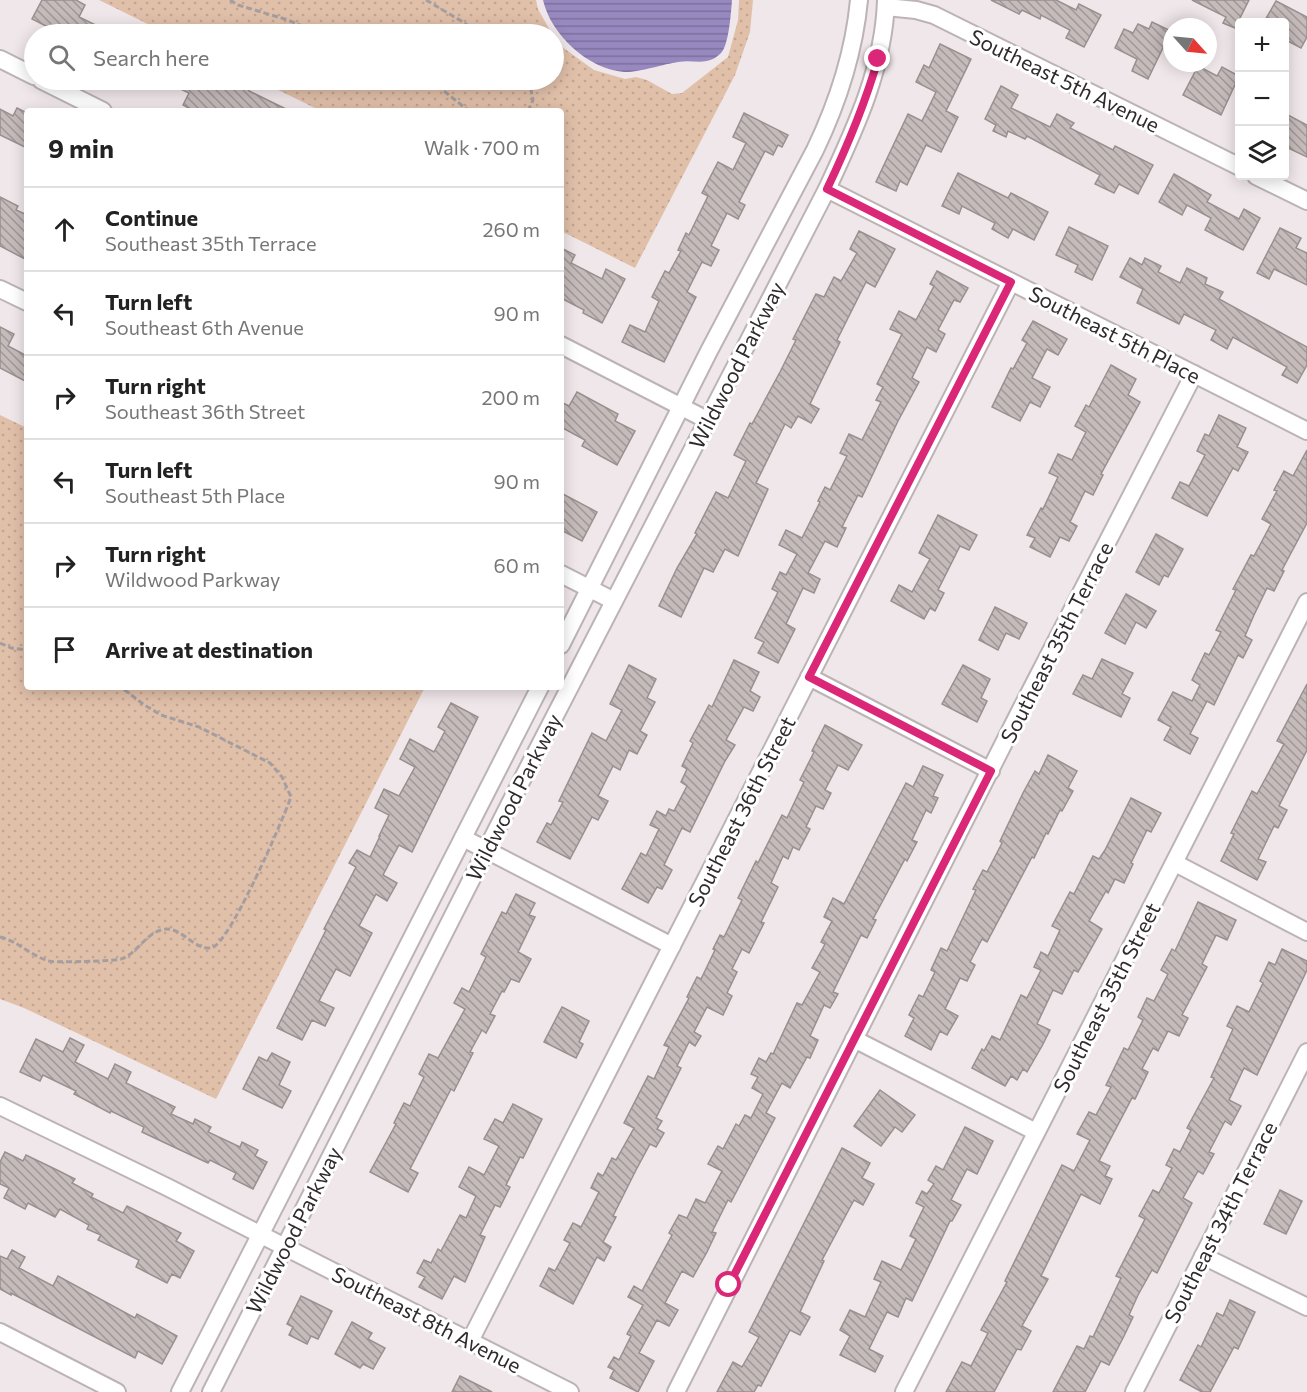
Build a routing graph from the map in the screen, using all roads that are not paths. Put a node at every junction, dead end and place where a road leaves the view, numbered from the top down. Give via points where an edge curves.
1 (859, 0) edge
2 (886, 3) edge
3 (0, 59) edge
4 (24, 71) edge
5 (61, 90) edge
6 (97, 108) edge
7 (1235, 165) edge
8 (1264, 180) edge
9 (827, 189) junction
10 (1307, 201) edge
11 (1011, 282) junction
12 (0, 289) edge
13 (24, 301) edge
14 (564, 347) edge
15 (1194, 374) junction
16 (682, 406) junction
17 (707, 420) junction
18 (1307, 431) edge
19 (564, 576) edge
20 (590, 589) junction
21 (614, 601) junction
22 (1307, 602) edge
23 (564, 639) edge
24 (809, 677) junction
25 (538, 690) edge
26 (991, 771) junction
27 (463, 838) junction
28 (486, 850) junction
29 (1175, 862) junction
30 (1307, 932) edge
31 (672, 946) junction
32 (854, 1039) junction
33 (1307, 1052) edge
34 (0, 1106) edge
35 (1036, 1132) junction
36 (261, 1235) junction
37 (285, 1246) junction
38 (1203, 1256) junction
39 (1307, 1307) edge
40 (0, 1332) edge
41 (470, 1341) junction
42 (117, 1392) edge
43 (180, 1392) edge
44 (211, 1392) edge
45 (570, 1392) edge
46 (676, 1392) edge
47 (904, 1392) edge
48 (1134, 1392) edge

1 - 16 street, Wildwood Parkway via 851,53 830,119
2 - 7 street, Southeast 5th Avenue via 934,15
2 - 9 street, Wildwood Parkway via 870,86
3 - 4 street
5 - 6 street
8 - 10 street
9 - 11 street, Southeast 5th Place
9 - 17 street, Wildwood Parkway
11 - 15 street, Southeast 5th Place
11 - 24 street, Southeast 36th Street
12 - 13 street
14 - 16 street
15 - 18 street, Southeast 5th Place
15 - 26 street, Southeast 35th Terrace
16 - 17 street
16 - 20 street, Wildwood Parkway
17 - 21 street, Wildwood Parkway
19 - 20 street
20 - 21 street
20 - 23 street, Wildwood Parkway
21 - 28 street, Wildwood Parkway
22 - 29 street, Southeast 35th Street
24 - 26 street
24 - 31 street, Southeast 36th Street
25 - 27 street, Wildwood Parkway
26 - 32 street, Southeast 35th Terrace
27 - 28 street
27 - 36 street, Wildwood Parkway
28 - 31 street
28 - 37 street, Wildwood Parkway
29 - 30 street
29 - 35 street, Southeast 35th Street
31 - 41 street, Southeast 36th Street
32 - 35 street
32 - 46 street, Southeast 35th Terrace
33 - 38 street, Southeast 34th Terrace
34 - 36 street
35 - 47 street, Southeast 35th Street
36 - 37 street, Southeast 8th Avenue
36 - 43 street, Wildwood Parkway
37 - 41 street, Southeast 8th Avenue
37 - 44 street, Wildwood Parkway
38 - 39 street
38 - 48 street, Southeast 34th Terrace
40 - 42 street
41 - 45 street, Southeast 8th Avenue

